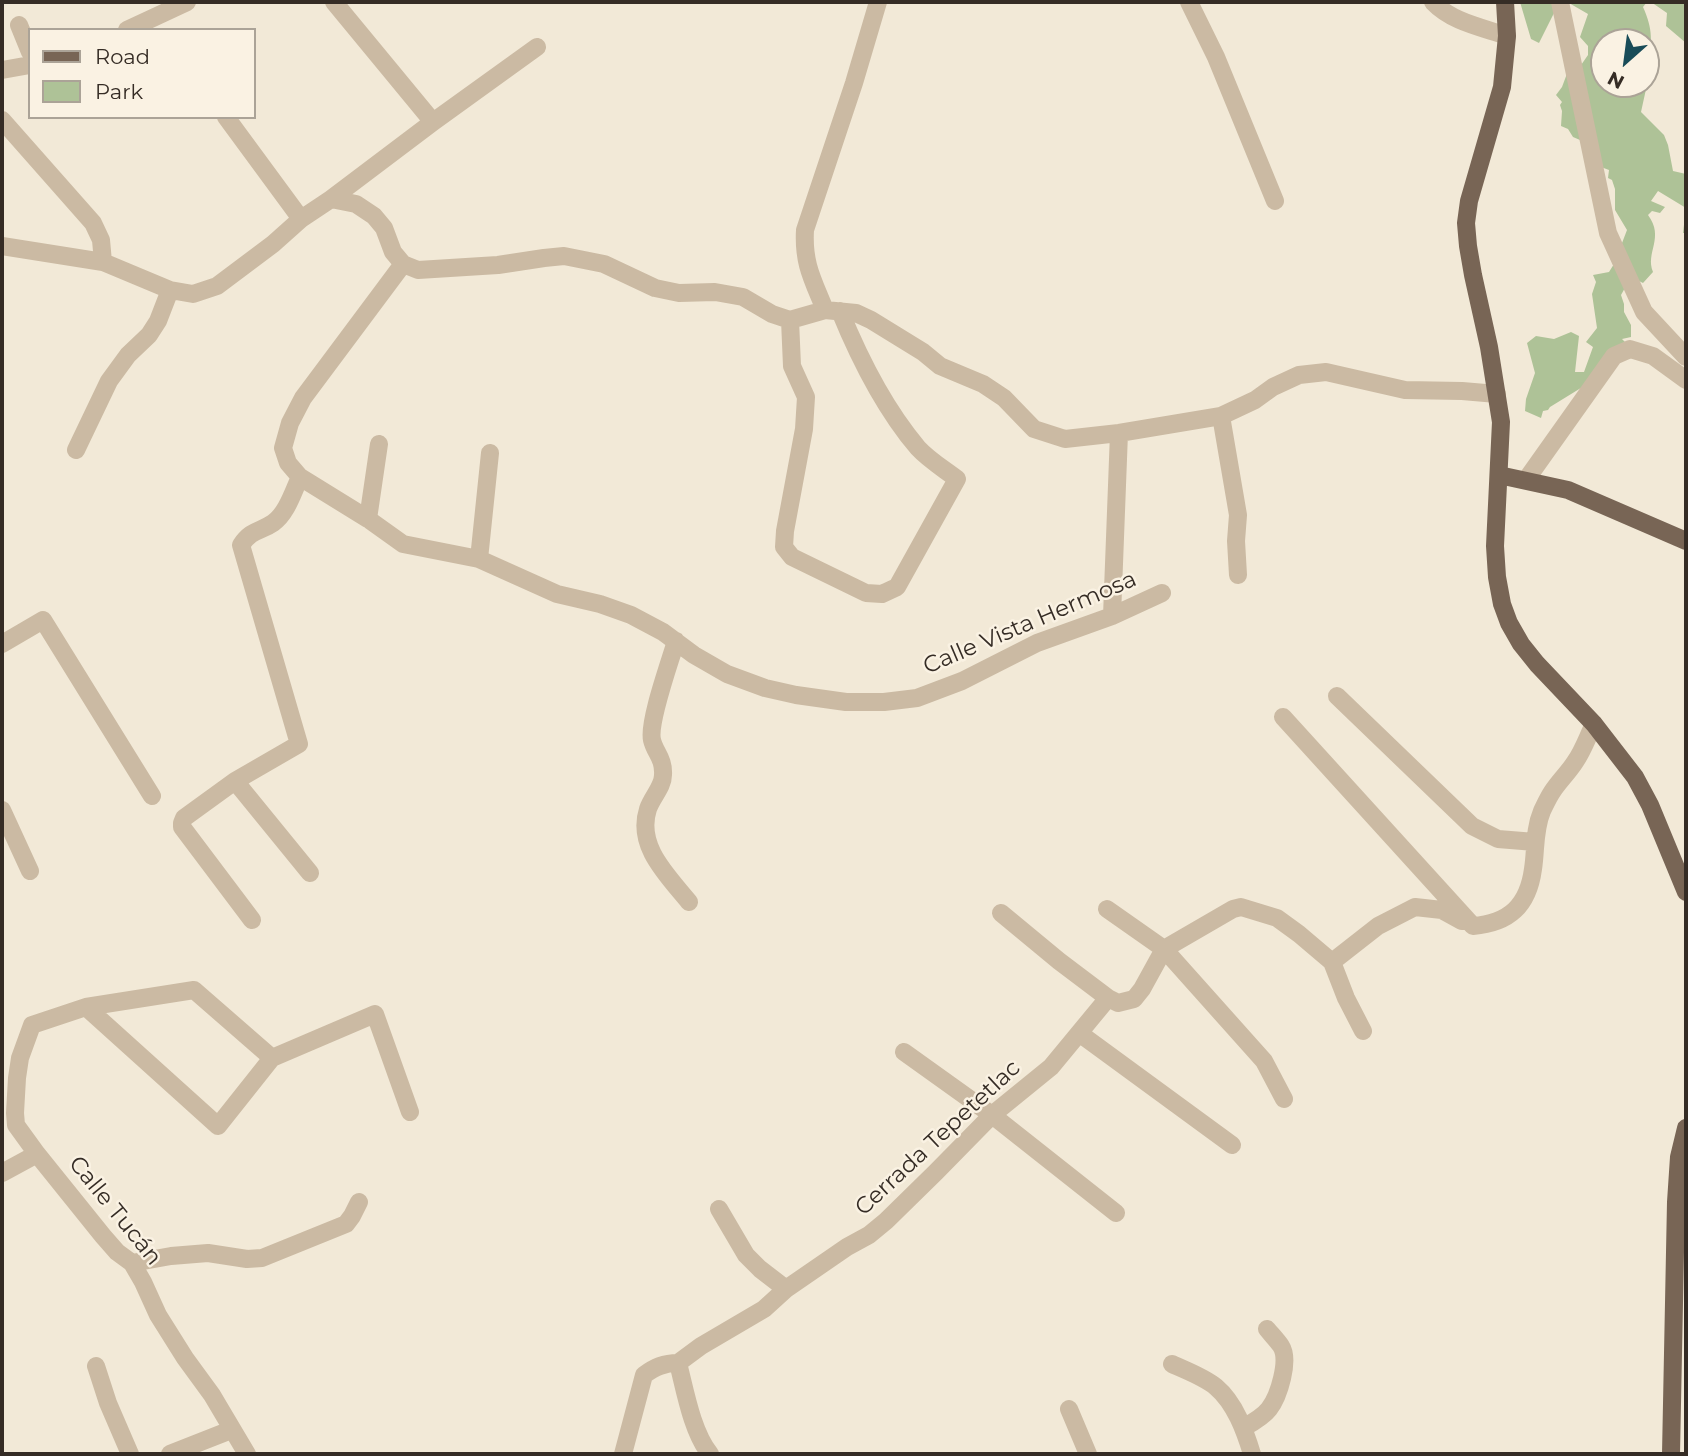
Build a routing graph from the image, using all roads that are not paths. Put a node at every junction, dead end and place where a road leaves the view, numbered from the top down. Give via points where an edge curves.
1 (187, 2) edge
2 (334, 2) edge
3 (878, 2) edge
4 (1189, 2) edge
5 (1433, 2) edge
6 (1505, 2) edge
7 (1560, 2) edge
8 (158, 24) edge
9 (19, 25) dead end
10 (137, 28) edge
11 (1507, 36) junction
12 (28, 47) edge
13 (537, 47) dead end
14 (28, 65) edge
15 (2, 70) edge
16 (227, 119) edge
17 (2, 120) edge
18 (433, 121) junction
19 (331, 198) junction
20 (1275, 201) dead end
21 (301, 219) junction
22 (2, 246) edge
23 (103, 262) junction
24 (403, 264) junction
25 (170, 290) junction
26 (833, 310) junction
27 (790, 320) junction
28 (1686, 357) edge
29 (1686, 380) edge
30 (1497, 394) junction
31 (1222, 416) junction
32 (1119, 433) junction
33 (379, 443) dead end
34 (76, 450) dead end
35 (490, 453) dead end
36 (1499, 475) junction
37 (300, 477) junction
38 (1525, 480) junction
39 (368, 519) junction
40 (1686, 541) edge
41 (479, 559) junction
42 (1238, 575) dead end
43 (1163, 593) dead end
44 (1112, 616) junction
45 (676, 641) junction
46 (2, 644) edge
47 (1337, 696) dead end
48 (1283, 717) dead end
49 (1594, 724) junction
50 (235, 781) junction
51 (152, 796) dead end
52 (2, 810) edge
53 (1535, 842) junction
54 (30, 871) dead end
55 (310, 873) dead end
56 (1686, 892) edge
57 (689, 902) dead end
58 (1107, 909) dead end
59 (1001, 913) dead end
60 (252, 920) dead end
61 (1473, 926) junction
62 (1164, 949) junction
63 (1332, 962) junction
64 (1108, 998) junction
65 (86, 1007) junction
66 (1363, 1031) dead end
67 (1079, 1033) junction
68 (904, 1052) dead end
69 (272, 1058) junction
70 (1284, 1099) dead end
71 (410, 1112) dead end
72 (992, 1115) junction
73 (1686, 1128) edge
74 (1232, 1145) dead end
75 (37, 1154) junction
76 (2, 1173) edge
77 (359, 1202) dead end
78 (719, 1209) dead end
79 (1116, 1213) dead end
80 (132, 1263) junction
81 (786, 1289) junction
82 (1266, 1329) dead end
83 (678, 1363) junction
84 (1172, 1364) dead end
85 (96, 1366) dead end
86 (1069, 1409) dead end
87 (1243, 1429) junction
88 (231, 1430) junction
89 (130, 1454) edge
90 (170, 1454) edge
91 (247, 1454) edge
92 (623, 1454) edge
93 (710, 1454) edge
94 (1087, 1454) edge
95 (1252, 1454) edge
96 (1671, 1454) edge

1 - 8 street
2 - 18 street
3 - 26 street via 805,230 808,269
4 - 20 street
5 - 11 street via 1454,18
6 - 11 main road
7 - 28 street via 1608,233 1644,312
8 - 10 street
9 - 12 street
11 - 30 main road via 1502,88 1466,223
13 - 18 street
14 - 15 street
16 - 21 street
17 - 23 street via 93,223 101,240
18 - 19 street
19 - 21 street
19 - 24 street via 356,204 374,216
21 - 25 street via 217,286 193,294
22 - 23 street
23 - 25 street
24 - 27 street via 418,270 564,256 604,264 655,288 743,298
24 - 37 street, Calle Vista Hermosa via 310,388 290,424 283,449
25 - 34 street via 149,335 109,381
26 - 27 street
26 - 27 street via 881,397 920,450 957,479 897,587 882,594 866,593 792,557 784,547 806,397 792,366
26 - 32 street via 871,320 940,366 983,384 1034,429 1065,439
29 - 38 street via 1653,356 1630,349 1614,356
30 - 31 street via 1405,390 1326,372 1299,375
30 - 36 main road
31 - 32 street
31 - 42 street via 1238,515
32 - 44 street
33 - 39 street
35 - 41 street
36 - 38 main road
36 - 49 main road via 1497,577 1509,623 1537,664
37 - 39 street, Calle Vista Hermosa
37 - 50 street via 276,521 254,531 240,545 299,744
38 - 40 main road via 1569,490
39 - 41 street, Calle Vista Hermosa via 403,544
41 - 45 street, Calle Vista Hermosa via 557,594 631,615
43 - 44 street, Calle Vista Hermosa
44 - 45 street, Calle Vista Hermosa via 1037,643 962,681 916,698 884,702 846,702 765,688 727,674
45 - 57 street via 652,726 664,779 648,808 644,831 653,855
46 - 51 street via 43,621
47 - 53 street via 1472,826 1498,839
48 - 61 street
49 - 53 street via 1576,762 1551,793
49 - 56 main road via 1635,777
50 - 55 street
50 - 60 street via 184,818 182,827
52 - 54 street
53 - 61 street via 1533,871 1519,905 1491,925
58 - 62 street
59 - 64 street
61 - 63 street via 1442,910 1415,907 1378,926
62 - 63 street via 1241,907 1277,918
62 - 64 street via 1134,999 1118,1003
62 - 70 street via 1265,1061
63 - 66 street
64 - 67 street, Cerrada Tepetetlac
65 - 69 street via 194,990
65 - 69 street via 218,1126
65 - 75 street, Calle Tucán via 32,1025 20,1058 16,1125
67 - 72 street, Cerrada Tepetetlac via 1052,1067
67 - 74 street
68 - 72 street
69 - 71 street via 375,1014
72 - 79 street
72 - 81 street, Cerrada Tepetetlac via 869,1235
73 - 96 main road via 1676,1202
75 - 76 street
75 - 80 street, Calle Tucán via 103,1236
77 - 80 street via 345,1224 262,1258 208,1253
78 - 81 street via 746,1255
80 - 88 street, Calle Tucán via 158,1315
81 - 83 street, Cerrada Tepetetlac via 764,1309
82 - 87 street via 1285,1355 1280,1384 1269,1410
83 - 92 street, Cerrada Tepetetlac via 655,1367 644,1375
83 - 93 street via 689,1408
84 - 87 street via 1215,1386
85 - 89 street
86 - 94 street
87 - 95 street
88 - 90 street
88 - 91 street, Calle Tucán

